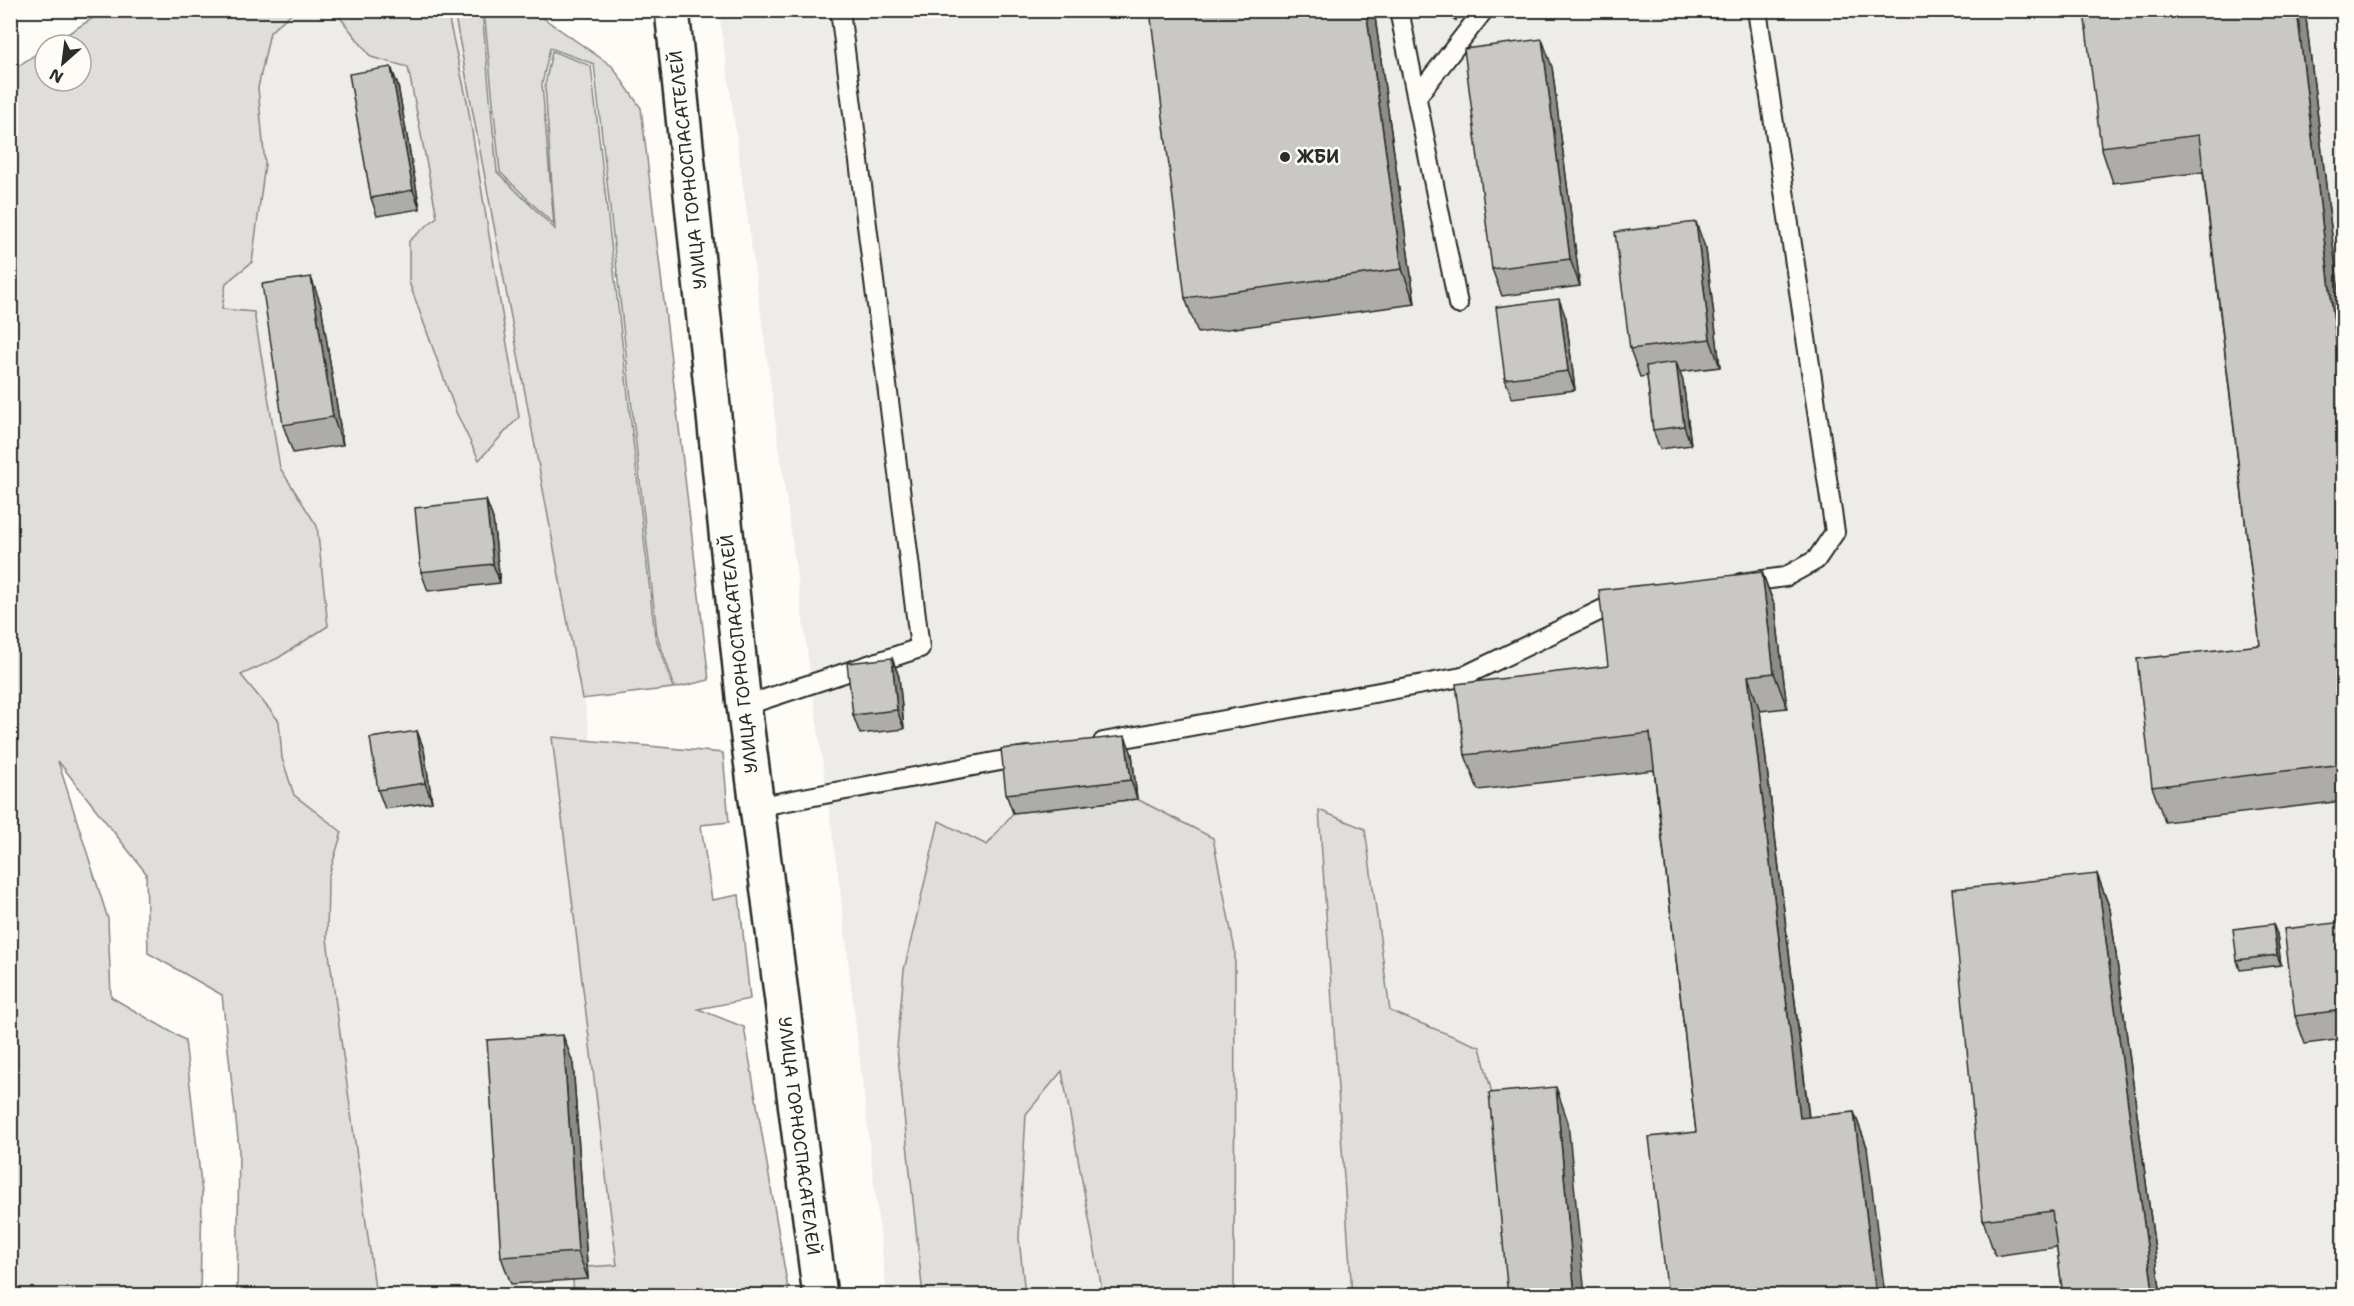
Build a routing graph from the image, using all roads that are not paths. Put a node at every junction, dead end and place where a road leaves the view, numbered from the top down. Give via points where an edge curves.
1 (672, 10) edge
2 (840, 10) edge
3 (1399, 10) edge
4 (1484, 10) edge
5 (1757, 10) edge
6 (1418, 95) junction
7 (1458, 304) dead end
8 (1729, 585) edge
9 (1639, 598) edge
10 (744, 706) junction
11 (1090, 744) edge
12 (1044, 753) edge
13 (756, 807) junction
14 (820, 1296) edge

1 - 10 street, УЛИЦА ГОРНОСПАСАТЕЛЕЙ
2 - 10 lane via 920,648
3 - 6 lane
4 - 6 lane
5 - 8 lane via 1836,532 1816,560 1785,577
6 - 7 lane
9 - 11 lane via 1617,601 1462,677
10 - 13 street, УЛИЦА ГОРНОСПАСАТЕЛЕЙ
12 - 13 lane
13 - 14 street, УЛИЦА ГОРНОСПАСАТЕЛЕЙ

